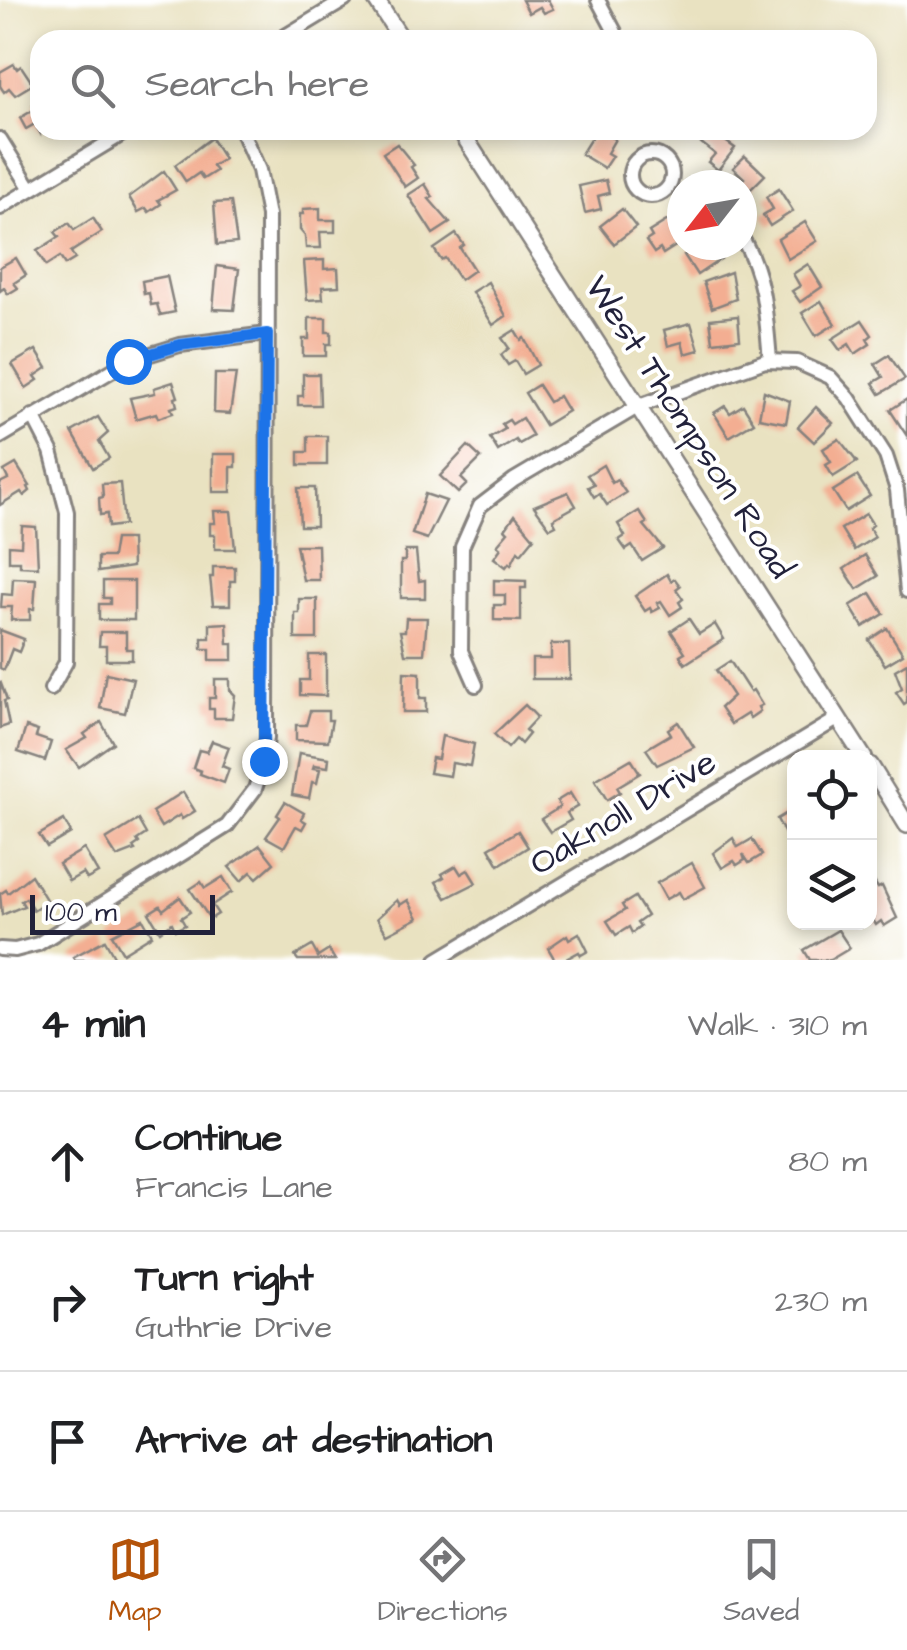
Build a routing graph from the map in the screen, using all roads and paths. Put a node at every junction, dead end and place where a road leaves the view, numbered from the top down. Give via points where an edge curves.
1 (345, 0) edge
2 (376, 0) edge
3 (598, 0) edge
4 (296, 30) edge
5 (396, 30) edge
6 (614, 30) edge
7 (0, 139) edge
8 (114, 140) edge
9 (246, 140) edge
10 (466, 140) edge
11 (31, 190) junction
12 (0, 208) edge
13 (754, 260) edge
14 (267, 334) junction
15 (770, 360) junction
16 (639, 406) junction
17 (34, 416) junction
18 (0, 437) edge
19 (907, 591) edge
20 (476, 685) dead end
21 (50, 689) dead end
22 (839, 718) junction
23 (859, 750) edge
24 (877, 777) edge
25 (907, 825) edge
26 (2, 949) edge
27 (437, 960) edge

1 - 4 street
2 - 5 main road
3 - 6 street
7 - 11 street
8 - 11 street
9 - 14 street via 266,200
10 - 16 main road, West Thompson Road
11 - 12 street
13 - 15 street
14 - 17 street via 180,345 128,361
14 - 26 street via 266,738 259,778 239,814 209,840 38,944
15 - 16 street
15 - 19 street via 797,362 830,377 886,456 897,490
16 - 20 street via 480,506 462,547 461,652
16 - 22 main road, West Thompson Road
17 - 18 street
17 - 21 street via 52,452 67,512 66,662
22 - 23 main road, West Thompson Road
22 - 27 street, Oaknoll Drive
24 - 25 main road

